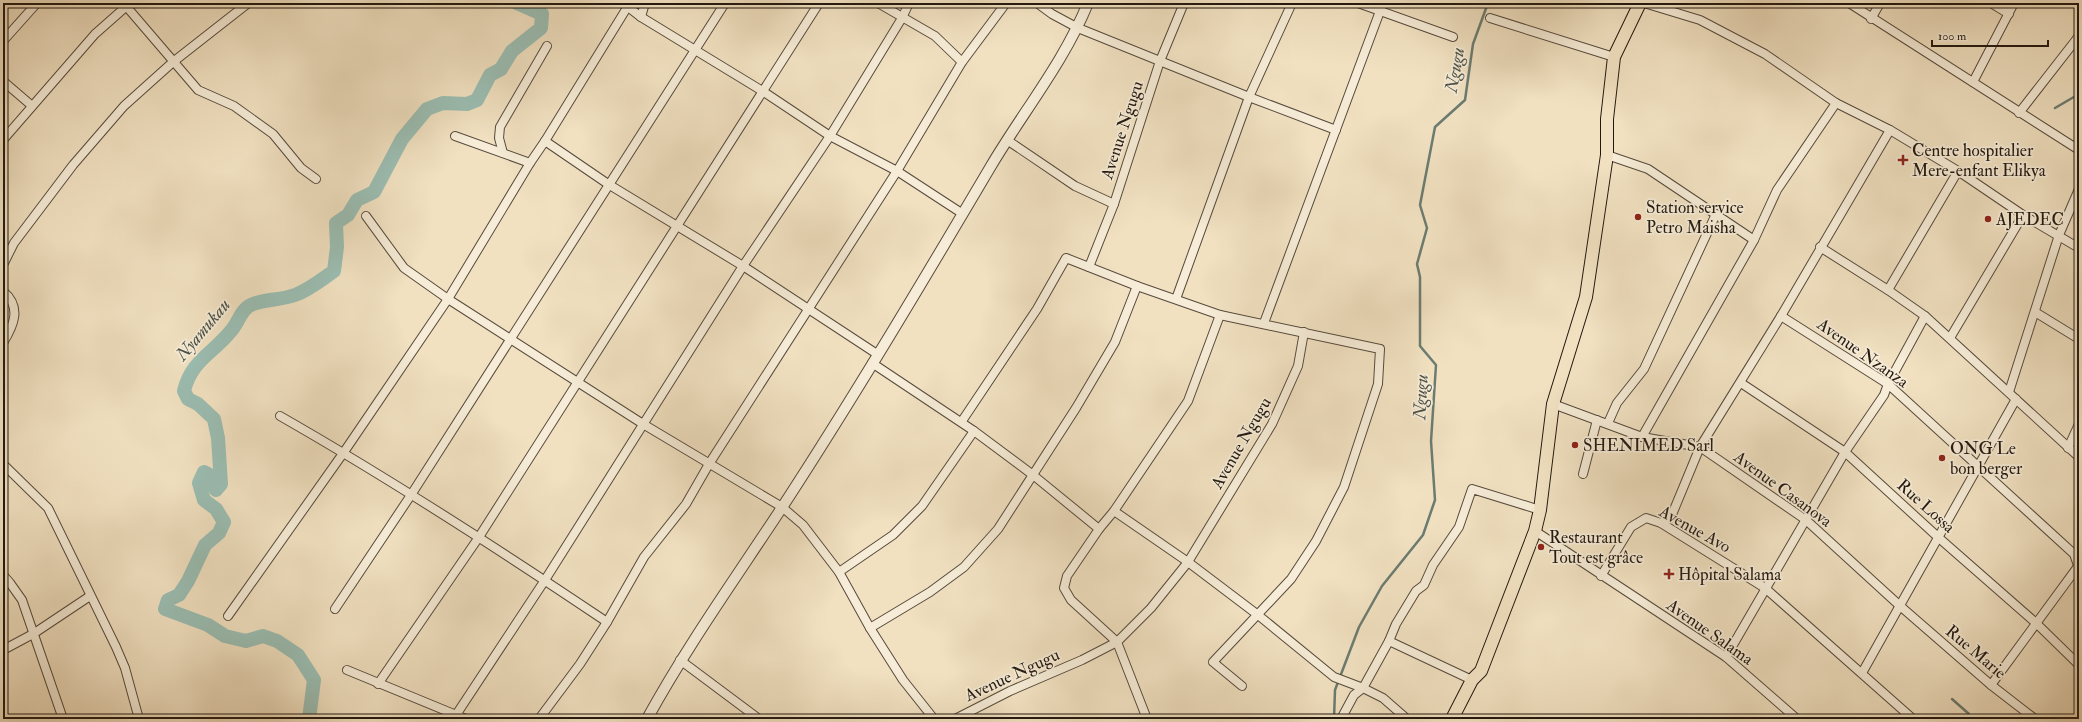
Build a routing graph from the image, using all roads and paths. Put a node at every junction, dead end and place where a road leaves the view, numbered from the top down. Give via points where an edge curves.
1 (37, 3) edge
2 (645, 3) edge
3 (725, 3) edge
4 (819, 3) edge
5 (878, 3) edge
6 (909, 3) edge
7 (1006, 3) edge
8 (1037, 3) edge
9 (1088, 3) edge
10 (1184, 3) edge
11 (1292, 3) edge
12 (1358, 3) edge
13 (1640, 3) edge
14 (1644, 3) edge
15 (1849, 3) edge
16 (1880, 3) edge
17 (1991, 3) edge
18 (2014, 3) edge
19 (2074, 3) edge
20 (247, 4) edge
21 (128, 5) edge
22 (625, 5) edge
23 (2079, 5) edge
24 (1382, 7) edge
25 (2009, 14) junction
26 (641, 16) junction
27 (902, 18) junction
28 (1490, 18) dead end
29 (1871, 19) junction
30 (1078, 28) junction
31 (2079, 36) edge
32 (1453, 37) dead end
33 (3, 41) edge
34 (547, 46) dead end
35 (695, 50) junction
36 (1614, 56) junction
37 (1160, 61) junction
38 (173, 62) junction
39 (962, 62) junction
40 (3, 81) edge
41 (1973, 82) junction
42 (764, 92) junction
43 (1249, 97) junction
44 (1836, 103) junction
45 (31, 105) junction
46 (2019, 113) junction
47 (1336, 130) junction
48 (1890, 130) junction
49 (455, 136) dead end
50 (830, 136) junction
51 (3, 140) edge
52 (1007, 140) junction
53 (545, 141) junction
54 (2079, 150) edge
55 (503, 153) junction
56 (1607, 155) junction
57 (530, 163) junction
58 (897, 171) junction
59 (1958, 171) junction
60 (316, 179) dead end
61 (608, 184) junction
62 (2079, 189) edge
63 (1114, 204) junction
64 (963, 214) junction
65 (1716, 214) junction
66 (2023, 215) junction
67 (366, 216) dead end
68 (677, 226) junction
69 (2059, 235) junction
70 (1754, 240) junction
71 (1820, 247) junction
72 (2079, 248) edge
73 (3, 265) edge
74 (743, 266) junction
75 (1089, 267) junction
76 (1137, 286) junction
77 (1888, 290) junction
78 (3, 291) edge
79 (448, 299) junction
80 (1176, 299) junction
81 (810, 310) junction
82 (2035, 312) junction
83 (1220, 315) junction
84 (1782, 316) junction
85 (1925, 316) junction
86 (1264, 323) junction
87 (1304, 332) junction
88 (1950, 338) junction
89 (512, 339) junction
90 (2079, 339) edge
91 (3, 342) edge
92 (877, 354) junction
93 (872, 363) junction
94 (577, 380) junction
95 (1741, 383) junction
96 (1888, 384) junction
97 (2009, 392) junction
98 (2016, 399) junction
99 (1553, 404) junction
100 (280, 416) dead end
101 (1597, 420) junction
102 (962, 421) junction
103 (1608, 423) junction
104 (643, 424) junction
105 (2079, 424) edge
106 (974, 431) junction
107 (1642, 437) junction
108 (1700, 447) junction
109 (2068, 448) junction
110 (344, 452) junction
111 (1845, 452) junction
112 (2079, 457) edge
113 (3, 464) edge
114 (709, 464) junction
115 (1978, 468) junction
116 (1583, 474) dead end
117 (1033, 475) junction
118 (411, 495) junction
119 (782, 508) junction
120 (1540, 510) junction
121 (1114, 512) junction
122 (1806, 520) junction
123 (1661, 523) junction
124 (1099, 529) junction
125 (1535, 531) junction
126 (479, 537) junction
127 (1939, 538) junction
128 (1188, 562) junction
129 (2079, 567) edge
130 (839, 572) junction
131 (3, 575) edge
132 (1601, 576) junction
133 (545, 580) junction
134 (1765, 588) junction
135 (90, 596) junction
136 (1899, 605) junction
137 (335, 609) dead end
138 (1258, 615) junction
139 (228, 616) dead end
140 (607, 622) junction
141 (2036, 622) junction
142 (870, 628) junction
143 (33, 634) junction
144 (1389, 641) junction
145 (1117, 642) junction
146 (3, 650) edge
147 (1726, 658) junction
148 (680, 660) junction
149 (2079, 665) edge
150 (347, 670) dead end
151 (1862, 673) junction
152 (1472, 680) junction
153 (378, 684) junction
154 (1991, 685) junction
155 (1242, 686) dead end
156 (1362, 688) junction
157 (456, 715) junction
158 (63, 719) edge
159 (139, 719) edge
160 (466, 719) edge
161 (540, 719) edge
162 (647, 719) edge
163 (759, 719) edge
164 (934, 719) edge
165 (955, 719) edge
166 (1146, 719) edge
167 (1341, 719) edge
168 (1407, 719) edge
169 (1452, 719) edge
170 (1797, 719) edge
171 (1914, 719) edge
172 (2035, 719) edge

1 - 33 street
2 - 26 street
3 - 35 street
4 - 42 street
5 - 27 street
6 - 27 street
7 - 39 street
8 - 30 street
9 - 30 street
10 - 37 street, Avenue Ngugu
11 - 43 street
12 - 24 street
13 - 36 main road
14 - 44 street via 1700,20 1765,54
15 - 29 street
16 - 29 street
17 - 25 street
18 - 25 street
19 - 23 street
20 - 38 street
21 - 38 street
21 - 45 street via 95,34
22 - 26 street
22 - 53 street
24 - 32 street
24 - 47 street
25 - 41 street
26 - 35 street
27 - 39 street via 935,36
27 - 50 street
28 - 36 street
29 - 41 street
30 - 37 street
30 - 52 street
31 - 46 street
34 - 55 street via 500,127 498,138
35 - 42 street
35 - 61 street
36 - 56 main road via 1607,119
37 - 43 street
37 - 63 street, Avenue Ngugu
38 - 60 street via 198,90 234,106 273,134 301,168
38 - 73 street via 124,106 73,165 14,243
39 - 58 street
40 - 45 street
41 - 46 street
42 - 50 street
42 - 68 street
43 - 47 street
43 - 80 street
44 - 48 street
44 - 70 street via 1777,190
45 - 51 street
46 - 54 street
47 - 86 street
48 - 59 street
48 - 71 street
49 - 55 street
50 - 58 street
50 - 74 street
52 - 63 street via 1075,186
52 - 64 street
53 - 57 street
53 - 61 street
55 - 57 street
56 - 65 street via 1648,169
56 - 99 main road via 1586,297
57 - 79 street
58 - 64 street
58 - 81 street
59 - 66 street
59 - 77 street
61 - 68 street
61 - 89 street
62 - 69 street
63 - 75 street, Avenue Ngugu
64 - 92 street
65 - 70 street
65 - 103 street via 1644,369 1617,403
66 - 69 street
66 - 88 street
67 - 79 street via 404,268
68 - 74 street
68 - 94 street
69 - 72 street
69 - 82 street
70 - 107 street
71 - 77 street
71 - 84 street
74 - 81 street
74 - 104 street
75 - 76 street
75 - 102 street via 1066,258 1037,309
76 - 80 street
76 - 117 street via 1115,342
77 - 85 street
78 - 91 street via 9,296 16,312 13,327
79 - 89 street
79 - 110 street
80 - 83 street
81 - 92 street
81 - 114 street
82 - 90 street
82 - 97 street
83 - 86 street
83 - 121 street via 1188,401
84 - 95 street
84 - 96 street, Avenue Nzanza
85 - 88 street
85 - 96 street
86 - 87 street
87 - 128 street, Avenue Ngugu via 1298,366 1272,424
87 - 138 street via 1380,349 1378,384 1344,487 1316,541 1291,579
88 - 97 street
89 - 94 street
89 - 118 street
92 - 93 street
93 - 102 street
93 - 119 street
94 - 104 street
94 - 126 street
95 - 108 street
95 - 111 street, Rue Lossa
96 - 111 street via 1884,395
96 - 115 street, Avenue Nzanza
97 - 98 street
98 - 109 street
98 - 115 street
99 - 101 street
99 - 120 main road
100 - 110 street
101 - 103 street
101 - 116 street
102 - 106 street
103 - 107 street
104 - 114 street
104 - 133 street
105 - 109 street
106 - 117 street
106 - 130 street via 922,506 893,535
107 - 108 street
108 - 122 street, Avenue Casanova
108 - 123 street via 1671,517
109 - 112 street
110 - 118 street
110 - 139 street
111 - 122 street
111 - 127 street, Rue Lossa
113 - 135 street via 48,508
114 - 119 street
114 - 140 street via 686,504 644,557
115 - 127 street
115 - 129 street, Avenue Nzanza via 2074,554
117 - 124 street
117 - 142 street via 998,529 964,567 930,592
118 - 126 street
118 - 137 street
119 - 130 street via 803,524
119 - 148 street
120 - 125 main road
120 - 144 street via 1472,489 1459,527 1433,565 1424,584 1416,591
121 - 124 street
121 - 128 street
122 - 134 street
122 - 136 street, Avenue Casanova
123 - 132 street, Avenue Avo via 1646,518 1631,527
123 - 134 street, Avenue Avo
124 - 145 street via 1067,576 1064,588 1071,600
125 - 132 street, Avenue Salama
125 - 152 main road via 1481,671
126 - 133 street
126 - 153 street
127 - 136 street
127 - 141 street, Rue Lossa
128 - 138 street
128 - 145 street, Avenue Ngugu via 1151,608
129 - 141 street
130 - 142 street
131 - 143 street via 22,600
132 - 147 street, Avenue Salama
133 - 140 street
133 - 157 street
134 - 147 street
134 - 151 street, Avenue Avo
135 - 143 street
135 - 159 street via 125,668
136 - 151 street
136 - 154 street, Rue Marie
138 - 155 street via 1213,662
138 - 156 street via 1334,677
140 - 161 street
141 - 149 street, Rue Lossa
141 - 154 street
142 - 164 street via 903,680
143 - 146 street
143 - 158 street
144 - 152 street
144 - 156 street
145 - 165 street, Avenue Ngugu
145 - 166 street
147 - 170 street, Avenue Salama
148 - 162 street
148 - 163 street
150 - 153 street
151 - 171 street, Avenue Avo
152 - 169 main road
153 - 157 street
154 - 172 street, Rue Marie
156 - 167 street via 1354,695
156 - 168 street via 1383,698
157 - 160 street

